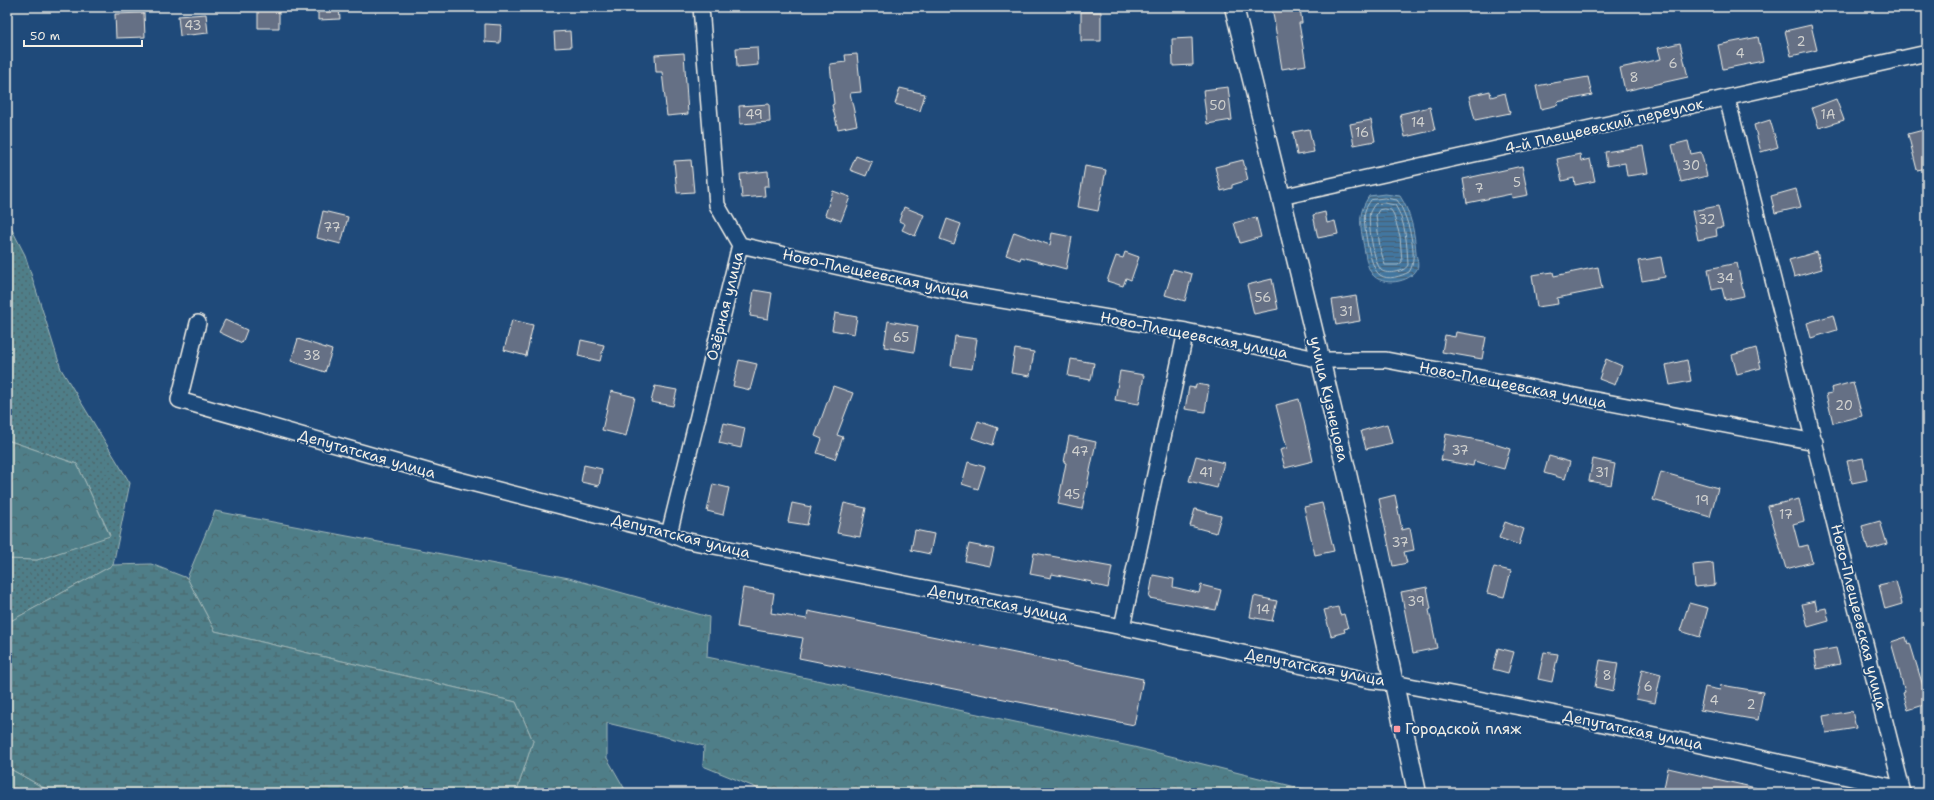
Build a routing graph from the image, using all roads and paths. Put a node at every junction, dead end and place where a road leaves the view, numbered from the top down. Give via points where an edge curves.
1 (701, 7) edge
2 (1234, 7) edge
3 (1927, 53) edge
4 (1727, 98) junction
5 (1281, 197) junction
6 (740, 244) junction
7 (198, 324) dead end
8 (1186, 331) junction
9 (1321, 360) junction
10 (1815, 442) junction
11 (669, 534) junction
12 (1122, 627) junction
13 (1394, 683) junction
14 (1902, 791) edge
15 (1417, 793) edge

1 - 6 street, Озёрная улица via 717,205
2 - 5 street, улица Кузнецова
3 - 4 street, 4-й Плещеевский переулок
4 - 5 street, 4-й Плещеевский переулок
4 - 10 street, Ново-Плещеевская улица
5 - 9 street, улица Кузнецова
6 - 8 street, Ново-Плещеевская улица via 948,291
6 - 11 street, Озёрная улица
7 - 11 street, Депутатская улица via 179,400 444,476
8 - 9 street, Ново-Плещеевская улица
8 - 12 street
9 - 10 street, Ново-Плещеевская улица via 1386,360
9 - 13 street, улица Кузнецова
10 - 14 street, Ново-Плещеевская улица
11 - 12 street, Депутатская улица via 684,540
12 - 13 street, Депутатская улица via 1368,680
13 - 14 street, Депутатская улица via 1567,716
13 - 15 street, улица Кузнецова

